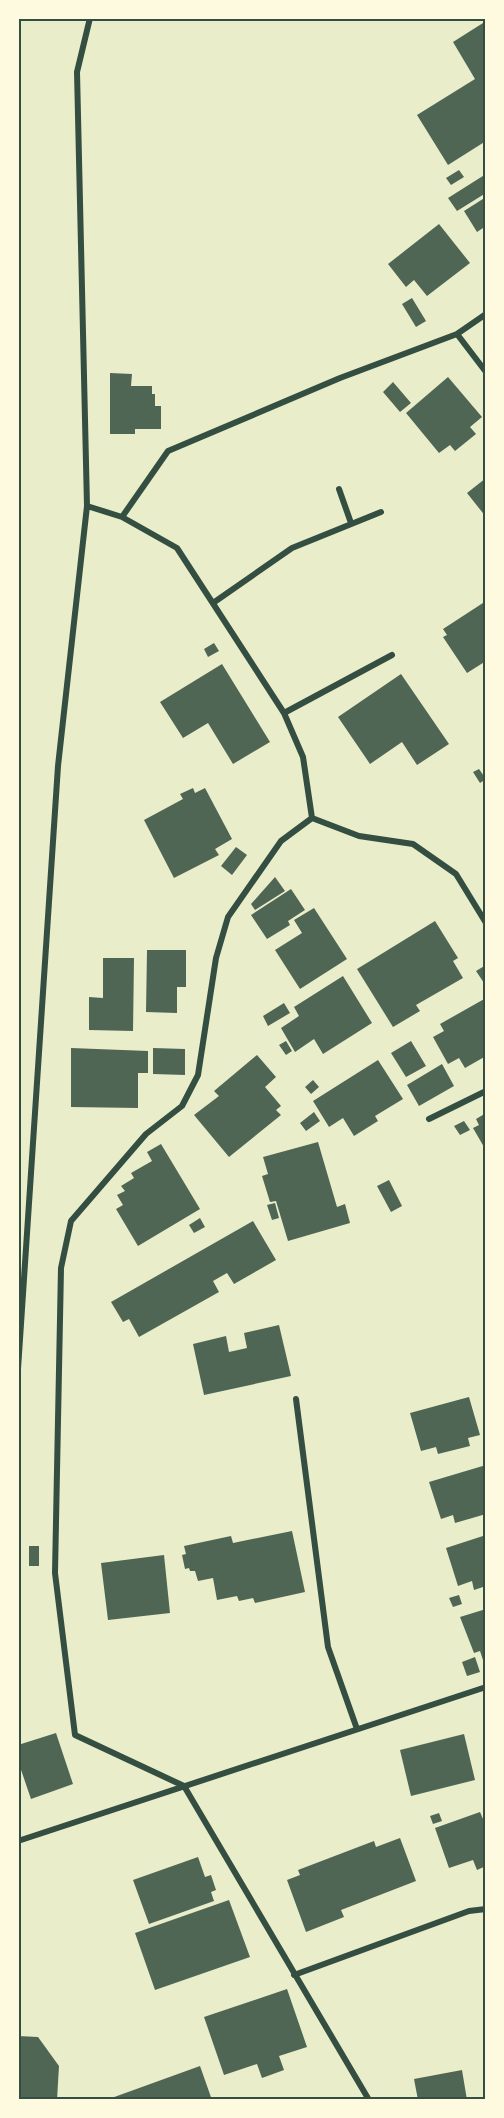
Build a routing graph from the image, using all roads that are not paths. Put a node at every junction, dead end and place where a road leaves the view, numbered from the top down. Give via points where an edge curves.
1 (90, 18) edge
2 (486, 314) edge
3 (457, 334) junction
4 (486, 372) edge
5 (339, 489) dead end
6 (87, 506) junction
7 (381, 512) dead end
8 (122, 517) junction
9 (351, 523) junction
10 (213, 603) junction
11 (392, 655) dead end
12 (284, 713) junction
13 (312, 818) junction
14 (486, 923) edge
15 (486, 1091) edge
16 (429, 1119) dead end
17 (18, 1369) edge
18 (296, 1399) dead end
19 (486, 1687) edge
20 (357, 1729) junction
21 (184, 1786) junction
22 (18, 1841) edge
23 (486, 1909) edge
24 (294, 1975) junction
25 (369, 2100) edge

1 - 6 street via 77,72
2 - 3 street
3 - 4 street
3 - 8 street via 340,378 168,451
5 - 9 street
6 - 8 street
6 - 17 street via 58,766
7 - 9 street
8 - 10 street via 177,548
9 - 10 street via 292,548
10 - 12 street
11 - 12 street
12 - 13 street via 303,757
13 - 14 street via 359,836 413,844 456,874
13 - 21 street via 281,841 228,917 216,958 198,1075 182,1106 146,1134 71,1221 61,1268 55,1572 75,1735
15 - 16 street
18 - 20 street via 328,1647
19 - 20 street
20 - 21 street
21 - 22 street
21 - 24 street
23 - 24 street via 469,1911
24 - 25 street

